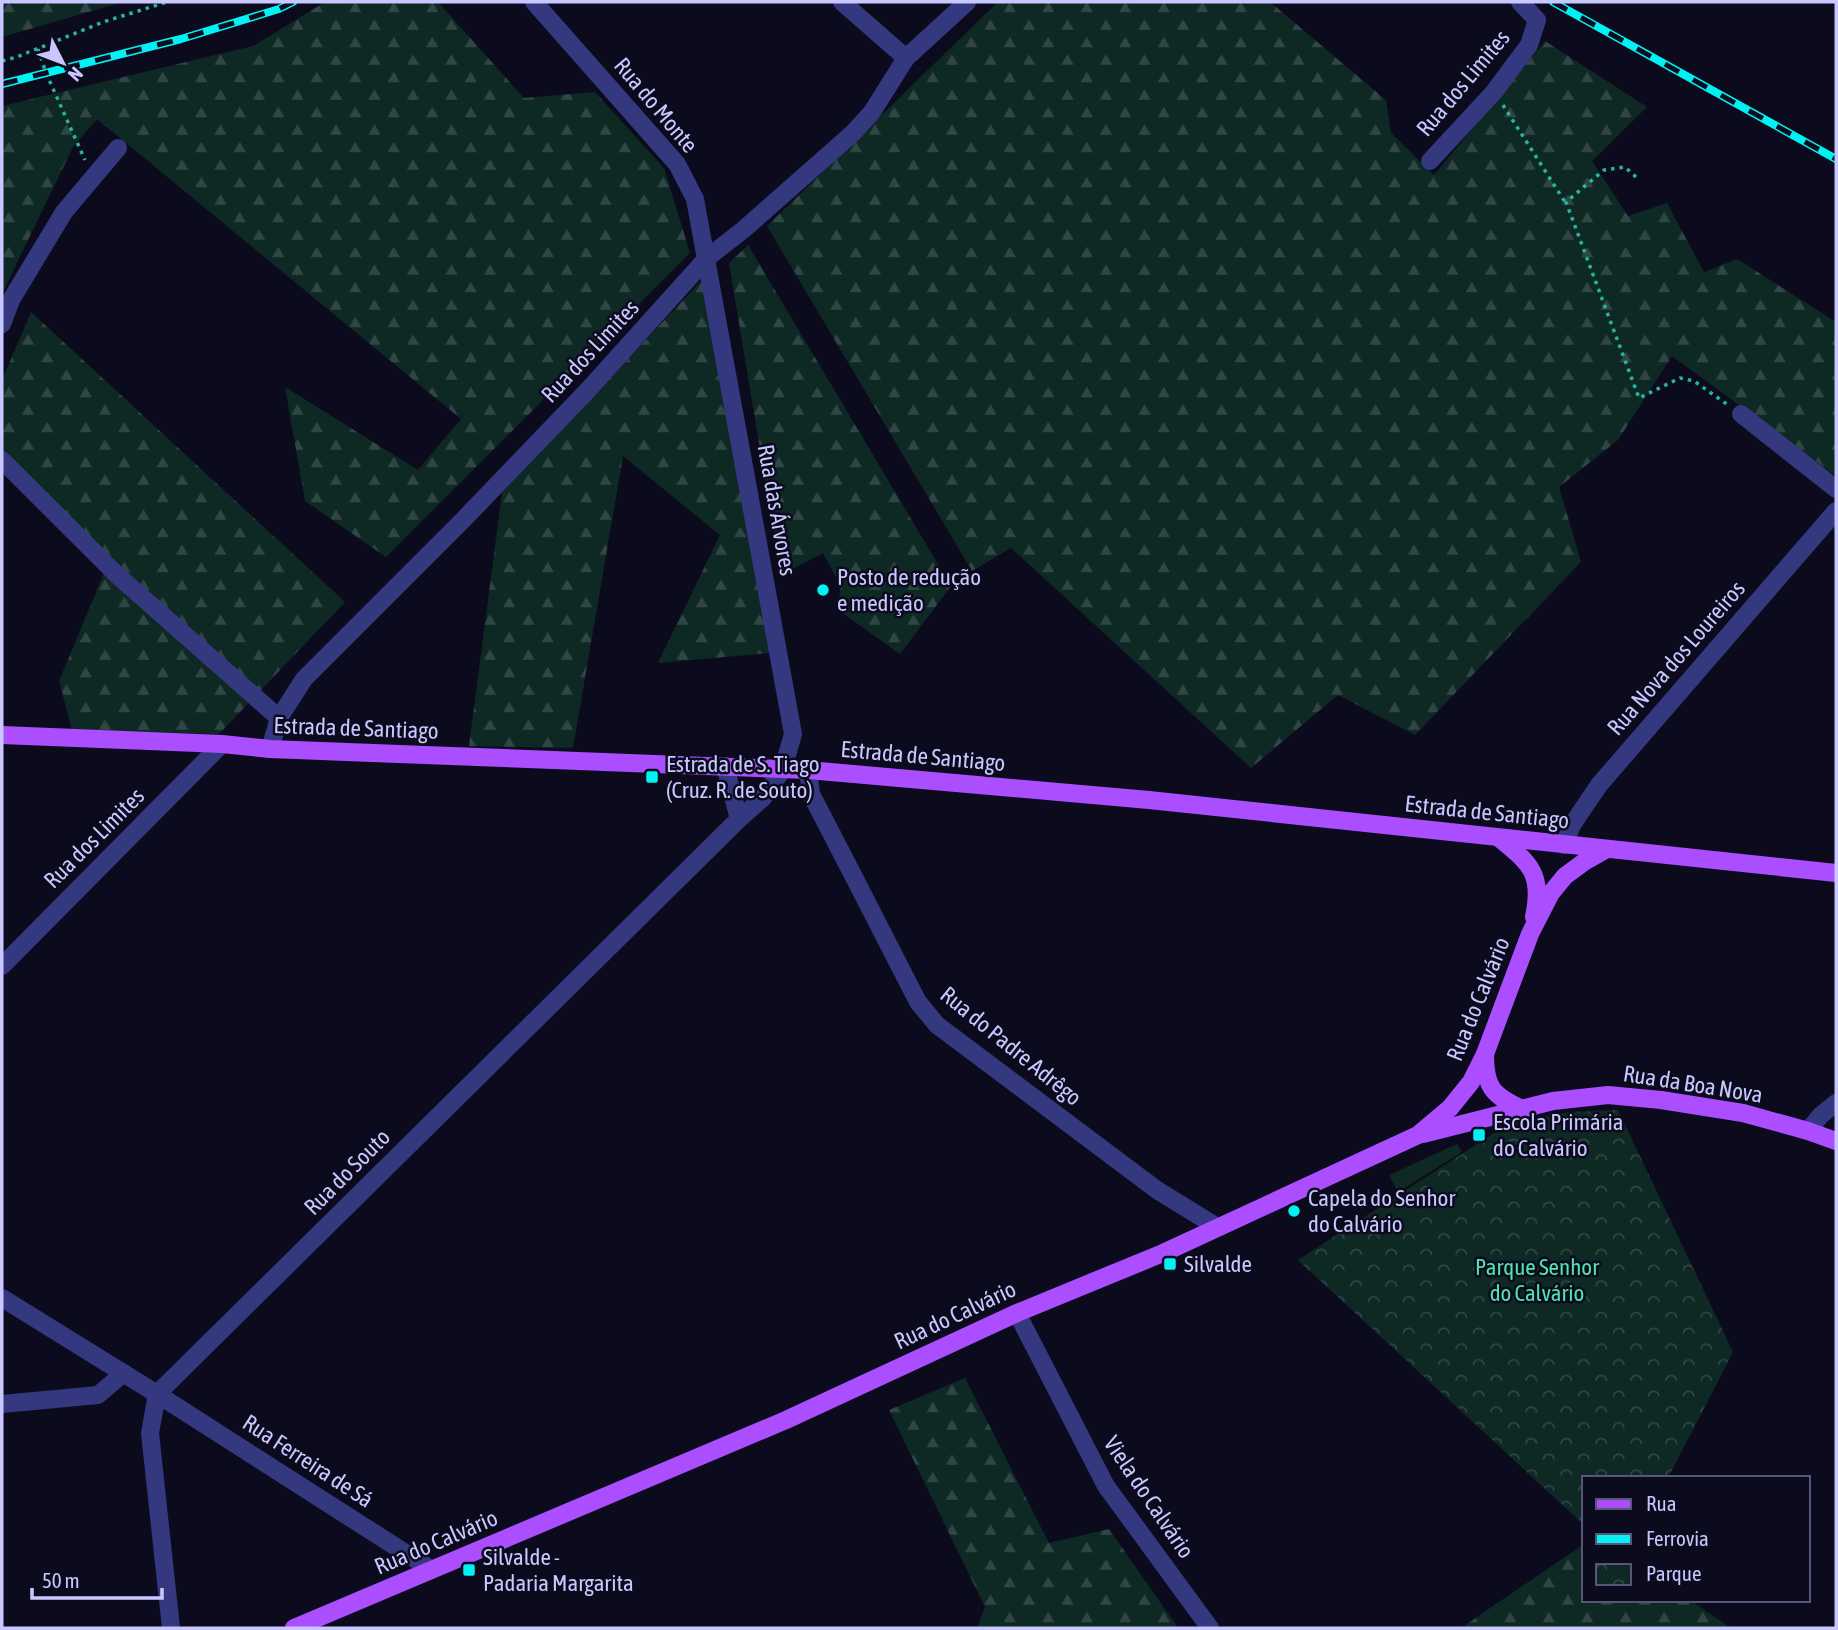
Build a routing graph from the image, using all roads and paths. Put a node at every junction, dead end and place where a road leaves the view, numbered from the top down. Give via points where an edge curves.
1 (167, 2) edge
2 (534, 2) edge
3 (842, 2) edge
4 (967, 2) edge
5 (1520, 2) edge
6 (38, 49) junction
7 (906, 58) junction
8 (2, 61) edge
9 (1494, 92) junction
10 (118, 148) dead end
11 (1430, 161) dead end
12 (93, 177) junction
13 (1636, 177) dead end
14 (1566, 202) junction
15 (707, 258) junction
16 (2, 324) edge
17 (1741, 414) joint
18 (2, 460) edge
19 (1836, 489) edge
20 (1836, 511) edge
21 (279, 718) junction
22 (2, 735) edge
23 (222, 744) junction
24 (270, 749) junction
25 (725, 766) junction
26 (783, 769) junction
27 (808, 770) junction
28 (739, 819) junction
29 (1499, 838) junction
30 (1564, 845) junction
31 (1607, 849) junction
32 (1836, 873) edge
33 (1536, 877) junction
34 (1551, 893) junction
35 (1530, 934) junction
36 (2, 966) edge
37 (1485, 1054) junction
38 (1836, 1103) edge
39 (1522, 1109) junction
40 (1808, 1131) junction
41 (1418, 1135) junction
42 (1836, 1141) edge
43 (1217, 1227) junction
44 (2, 1298) edge
45 (1017, 1313) junction
46 (124, 1373) junction
47 (158, 1394) junction
48 (2, 1404) edge
49 (432, 1570) junction
50 (171, 1628) edge
51 (295, 1628) edge
52 (1210, 1628) edge

1 - 6 path
2 - 15 street, Rua do Monte via 677,164 695,199
3 - 7 street
4 - 7 street, Rua dos Limites
5 - 9 street, Rua dos Limites via 1537,20 1529,45
6 - 8 path
6 - 12 path
7 - 15 street, Rua dos Limites via 853,133
9 - 11 street, Rua dos Limites
9 - 14 path
10 - 12 street
12 - 16 street via 64,212 11,300
13 - 14 path via 1625,167 1604,170
14 - 17 path via 1639,398 1680,378 1694,381
15 - 21 street, Rua dos Limites via 588,390 304,679
15 - 26 street, Rua das Árvores via 793,734
17 - 19 street
18 - 21 street via 117,575
20 - 30 street, Rua Nova dos Loureiros via 1599,785
21 - 24 street, Rua dos Limites
22 - 23 main road, Estrada de Santiago
23 - 24 main road, Estrada de Santiago
23 - 36 street, Rua dos Limites
24 - 25 main road, Estrada de Santiago
25 - 26 main road, Estrada de Santiago
25 - 28 street
26 - 27 main road, Estrada de Santiago
26 - 28 street, Rua do Souto via 764,798
27 - 29 main road, Estrada de Santiago via 1149,800
27 - 43 street, Rua do Padre Adrêgo via 811,794 918,1002 937,1025 1157,1190
28 - 47 street, Rua do Souto
29 - 30 main road, Estrada de Santiago
29 - 33 main road via 1523,857
30 - 31 main road, Estrada de Santiago
30 - 33 main road via 1541,858
30 - 34 main road, Rua do Calvário
31 - 32 main road, Estrada de Santiago
31 - 34 main road, Rua do Calvário via 1565,876
33 - 35 main road, Rua do Calvário via 1537,902
34 - 35 main road, Rua do Calvário
35 - 37 main road, Rua do Calvário
37 - 39 main road via 1485,1075 1492,1089
37 - 41 main road, Rua do Calvário via 1450,1108
38 - 40 street
39 - 40 main road, Rua da Boa Nova via 1608,1095 1743,1113
39 - 41 main road, Rua da Boa Nova
40 - 42 main road, Rua da Boa Nova
41 - 43 main road, Rua do Calvário
43 - 45 main road, Rua do Calvário
44 - 46 street, Rua Ferreira de Sá
45 - 49 main road, Rua do Calvário via 786,1420
45 - 52 street, Viela do Calvário via 1106,1486
46 - 47 street, Rua Ferreira de Sá
46 - 48 street via 98,1395
47 - 49 street, Rua Ferreira de Sá
47 - 50 street via 150,1433
49 - 51 main road, Rua do Calvário

